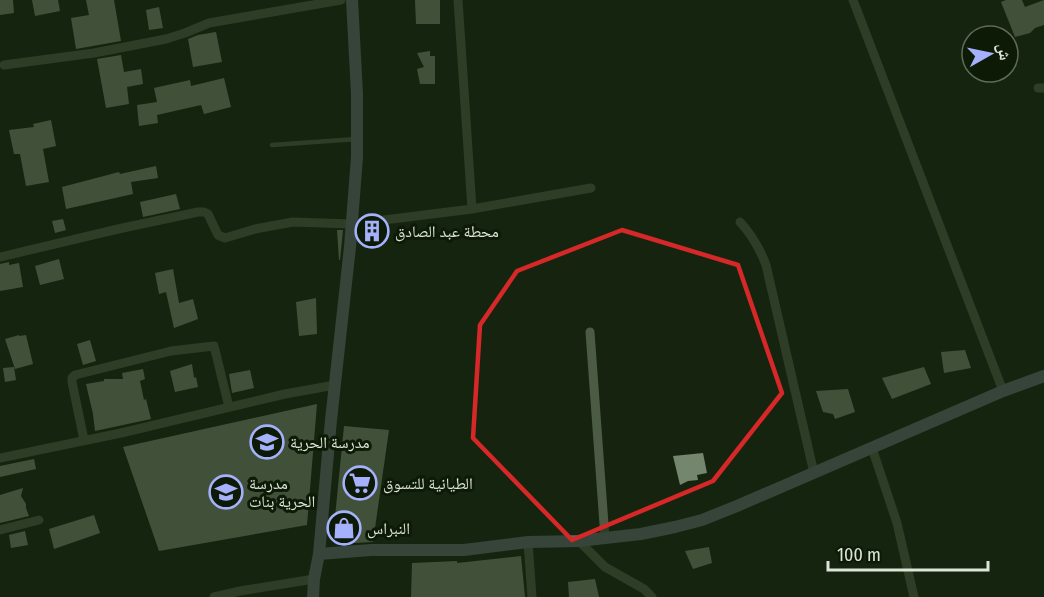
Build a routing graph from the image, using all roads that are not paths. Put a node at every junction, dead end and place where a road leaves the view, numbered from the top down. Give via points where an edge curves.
1 (341, 0) edge
2 (352, 0) edge
3 (458, 0) edge
4 (853, 0) edge
5 (4, 65) dead end
6 (357, 139) junction
7 (272, 145) dead end
8 (591, 188) dead end
9 (472, 209) junction
10 (740, 222) dead end
11 (352, 224) junction
12 (0, 257) edge
13 (590, 332) dead end
14 (1044, 376) edge
15 (335, 385) junction
16 (1003, 391) junction
17 (228, 407) junction
18 (84, 440) junction
19 (872, 448) junction
20 (0, 458) edge
21 (814, 473) junction
22 (39, 520) dead end
23 (0, 530) edge
24 (605, 538) junction
25 (579, 541) junction
26 (528, 542) junction
27 (319, 554) junction
28 (314, 579) junction
29 (214, 597) edge
30 (313, 597) edge
31 (532, 597) edge
32 (652, 597) edge
33 (914, 597) edge

1 - 5 street via 209,23 166,39
2 - 6 street
3 - 9 street
4 - 16 street
6 - 7 lane
6 - 11 street
8 - 9 street
9 - 11 street
10 - 21 street via 751,234 766,265
11 - 12 street via 293,222 225,238 218,235 208,214 198,212
11 - 15 street
13 - 24 street
14 - 16 street
15 - 17 street
15 - 27 street
16 - 19 street
17 - 18 street
17 - 18 street via 214,346 171,351 72,378
18 - 20 street
19 - 21 street
19 - 33 street via 897,523
21 - 24 street via 702,519
22 - 23 street
24 - 25 street
25 - 26 street
25 - 32 street via 605,567
26 - 27 street via 464,550
26 - 31 street
27 - 28 street
28 - 29 street
28 - 30 street

